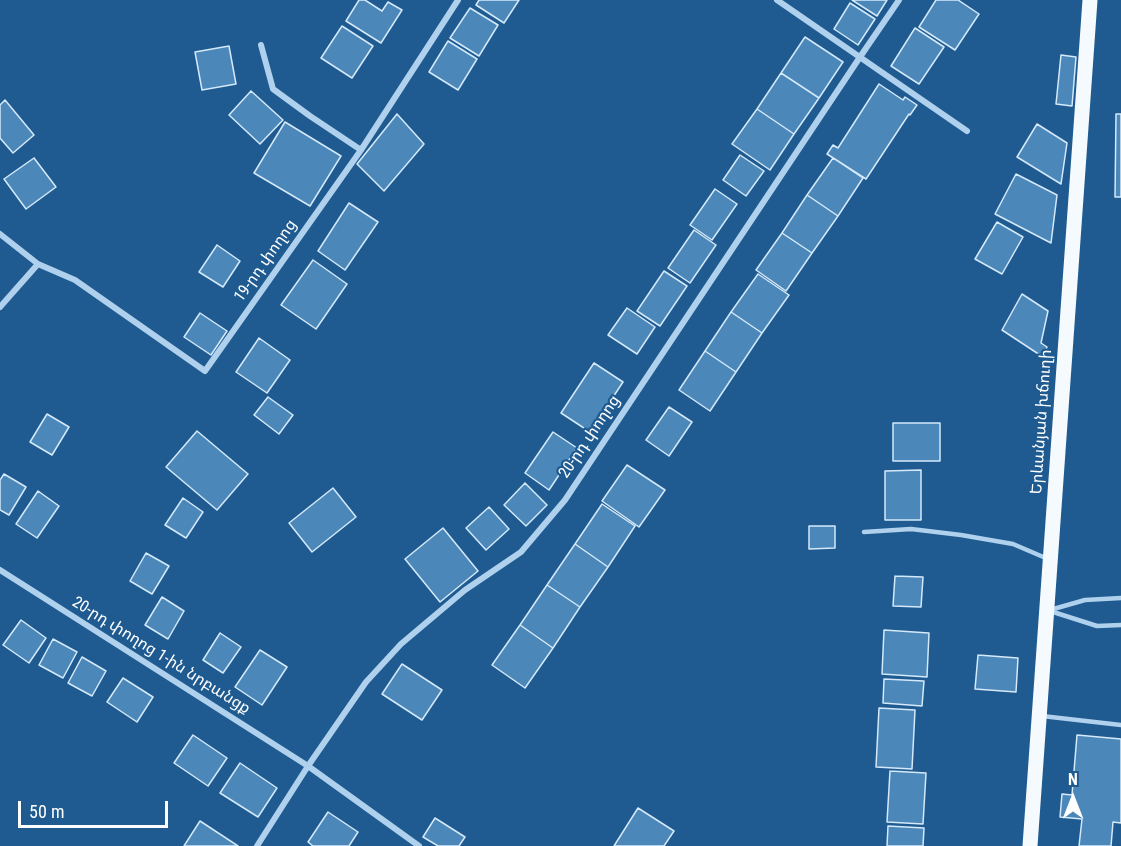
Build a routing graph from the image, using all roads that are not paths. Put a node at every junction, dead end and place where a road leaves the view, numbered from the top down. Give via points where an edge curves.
1 (458, 0) edge
2 (777, 0) edge
3 (899, 0) edge
4 (1090, 0) edge
5 (261, 45) dead end
6 (860, 57) junction
7 (967, 131) dead end
8 (361, 150) junction
9 (0, 234) edge
10 (38, 264) junction
11 (0, 307) edge
12 (864, 532) dead end
13 (1051, 560) junction
14 (0, 570) edge
15 (1121, 598) edge
16 (1047, 610) junction
17 (1121, 625) edge
18 (1039, 715) junction
19 (1121, 725) edge
20 (308, 766) junction
21 (257, 846) edge
22 (419, 846) edge
23 (1030, 846) edge

1 - 8 street, 19-րդ փողոց
2 - 6 street
3 - 6 street, 20-րդ փողոց
4 - 13 main road, Երևանյան խճուղի
5 - 8 street via 273,89
6 - 7 street
6 - 20 street, 20-րդ փողոց via 565,500 521,552 465,590 401,644 366,682
8 - 10 street, 19-րդ փողոց via 205,371 75,280
9 - 10 street
10 - 11 street
12 - 13 lane via 911,529 961,535 1013,544
13 - 16 main road, Երևանյան խճուղի
14 - 20 street, 20-րդ փողոց 1-ին նրբանցք
15 - 16 lane via 1085,600
16 - 17 lane via 1097,626
16 - 18 main road, Երևանյան խճուղի
18 - 19 lane
18 - 23 main road, Երևանյան խճուղի
20 - 21 street, 20-րդ փողոց
20 - 22 street, 20-րդ փողոց 1-ին նրբանցք

